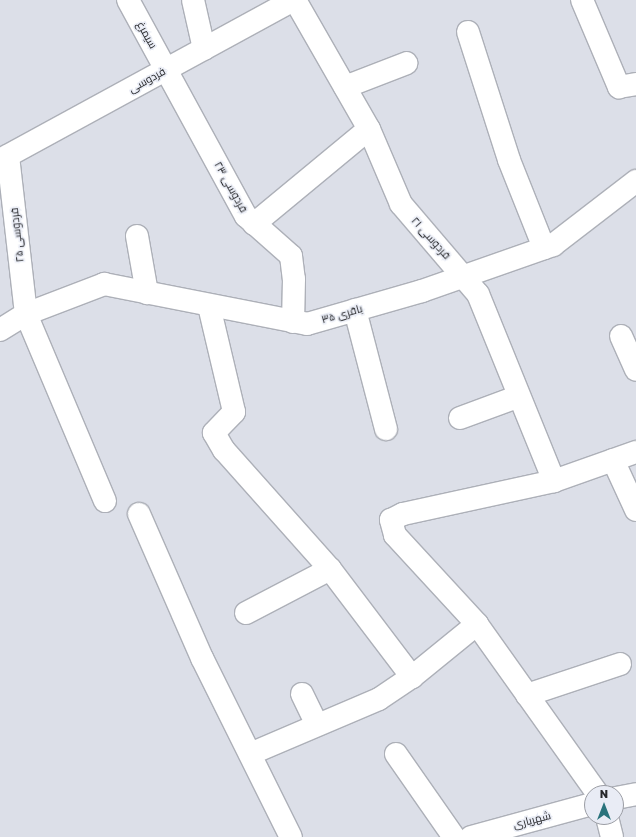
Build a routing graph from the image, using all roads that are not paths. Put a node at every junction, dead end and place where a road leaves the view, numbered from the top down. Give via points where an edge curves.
1 (128, 0) edge
2 (193, 0) edge
3 (294, 0) edge
4 (582, 0) edge
5 (468, 32) dead end
6 (204, 49) junction
7 (407, 63) dead end
8 (166, 70) junction
9 (636, 84) edge
10 (345, 87) junction
11 (369, 129) junction
12 (4, 158) edge
13 (636, 181) edge
14 (254, 224) junction
15 (137, 236) dead end
16 (544, 248) junction
17 (465, 276) junction
18 (147, 293) junction
19 (210, 306) junction
20 (355, 310) junction
21 (26, 314) junction
22 (293, 322) junction
23 (0, 330) edge
24 (621, 336) dead end
25 (636, 370) edge
26 (518, 397) junction
27 (460, 418) dead end
28 (386, 429) dead end
29 (636, 452) edge
30 (613, 460) junction
31 (554, 481) junction
32 (105, 501) dead end
33 (636, 510) edge
34 (139, 514) dead end
35 (330, 569) junction
36 (246, 613) dead end
37 (477, 624) junction
38 (620, 664) dead end
39 (412, 677) junction
40 (302, 694) dead end
41 (527, 695) junction
42 (318, 725) junction
43 (250, 754) junction
44 (396, 754) dead end
45 (591, 785) edge
46 (636, 794) edge
47 (624, 796) edge
48 (584, 806) edge
49 (609, 825) edge
50 (291, 837) edge
51 (454, 837) edge
52 (471, 837) edge
53 (612, 837) edge

1 - 8 street, سیمرغ
2 - 6 street
3 - 6 street, فردوسی
3 - 10 street, فردوسی ۲۱
4 - 9 street via 619,87
5 - 16 street via 509,160
6 - 8 street, فردوسی
7 - 10 street
8 - 12 street, فردوسی
8 - 14 street, فردوسی ۲۳ via 246,216
10 - 11 street, فردوسی ۲۱
11 - 14 street
11 - 17 street, فردوسی ۲۱ via 401,204
12 - 21 street, فردوسی ۲۵
13 - 16 street, باقری ۳۵ via 553,245
14 - 22 street, فردوسی ۲۳ via 291,256 294,279
15 - 18 street
16 - 17 street, باقری ۳۵
17 - 20 street, باقری ۳۵
17 - 26 street, فردوسی ۲۱ via 478,294
18 - 19 street, باقری ۳۵
18 - 21 street, باقری ۳۵ via 104,284
19 - 22 street, باقری ۳۵
19 - 35 street via 234,412 214,433 224,450
20 - 22 street, باقری ۳۵ via 307,324
20 - 28 street
21 - 23 street, باقری ۳۵
21 - 32 street, فردوسی ۲۵
24 - 25 street
26 - 27 street
26 - 31 street, فردوسی ۲۱
29 - 30 street
30 - 31 street
30 - 33 street
31 - 37 street via 403,514 391,520 395,535
34 - 43 street via 202,658
35 - 36 street
35 - 39 street
37 - 39 street
37 - 41 street
38 - 41 street
39 - 42 street via 379,699
40 - 42 street
41 - 45 street
42 - 43 street
43 - 50 street
44 - 51 street
46 - 47 street
48 - 52 street, شهریاری
49 - 53 street

